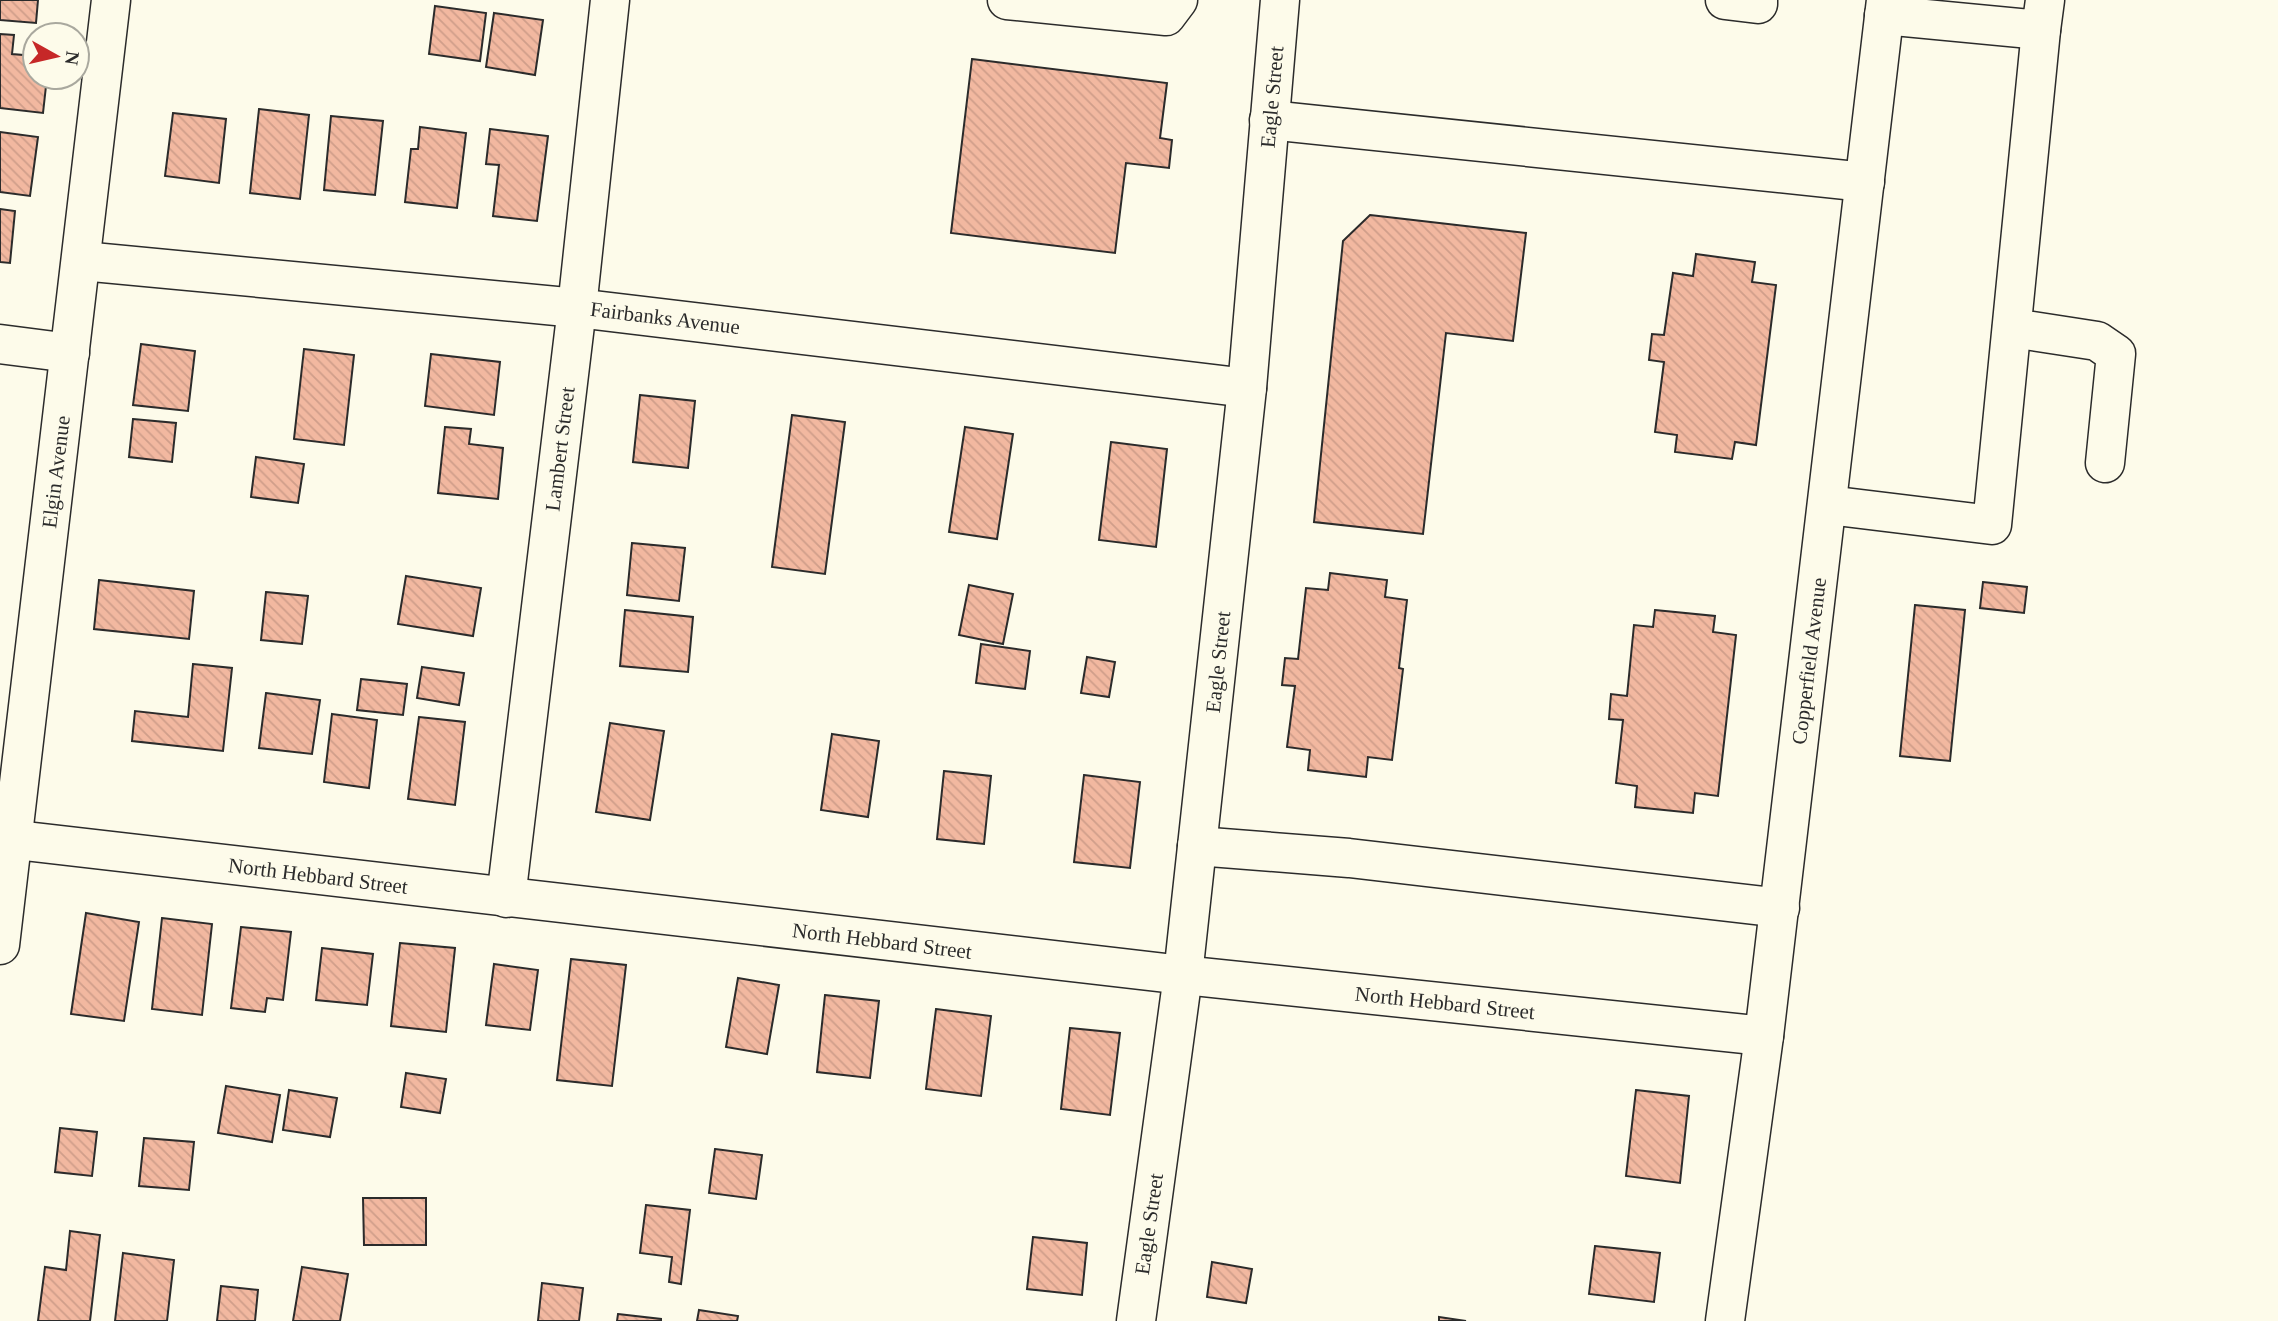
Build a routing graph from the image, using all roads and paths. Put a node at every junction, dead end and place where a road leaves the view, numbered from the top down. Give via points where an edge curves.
1 (111, 0) edge
2 (610, 0) edge
3 (1007, 0) edge
4 (1178, 0) edge
5 (1280, 0) edge
6 (1725, 0) edge
7 (1758, 0) edge
8 (1885, 8) edge
9 (2043, 15) edge
10 (1269, 120) junction
11 (1865, 182) junction
12 (82, 261) junction
13 (578, 308) junction
14 (2012, 328) junction
15 (0, 344) edge
16 (70, 353) junction
17 (1247, 388) junction
18 (2105, 463) dead end
19 (1828, 505) junction
20 (6, 839) edge
21 (1197, 846) junction
22 (506, 898) junction
23 (1780, 908) junction
24 (0, 945) edge
25 (1183, 975) junction
26 (1764, 1036) junction
27 (1136, 1321) edge
28 (1726, 1321) edge

1 - 12 street, Elgin Avenue
2 - 13 street, Lambert Street
3 - 4 street via 1167,16
5 - 10 street, Eagle Street
6 - 7 street via 1758,4
8 - 9 street
8 - 11 street, Copperfield Avenue
9 - 14 street
10 - 11 street
10 - 17 street, Eagle Street
11 - 19 street, Copperfield Avenue
12 - 13 street, Fairbanks Avenue
12 - 16 street, Elgin Avenue
13 - 17 street, Fairbanks Avenue
13 - 22 street, Lambert Street
14 - 18 street via 2096,341 2116,354
14 - 19 street via 1992,524
15 - 16 street
16 - 20 street, Elgin Avenue
17 - 21 street, Eagle Street
19 - 23 street, Copperfield Avenue
20 - 22 street, North Hebbard Street
20 - 24 street, Elgin Avenue
21 - 23 street via 1349,858
21 - 25 street, Eagle Street
22 - 25 street, North Hebbard Street
23 - 26 street, Copperfield Avenue
25 - 26 street, North Hebbard Street
25 - 27 street, Eagle Street
26 - 28 street, Copperfield Avenue

